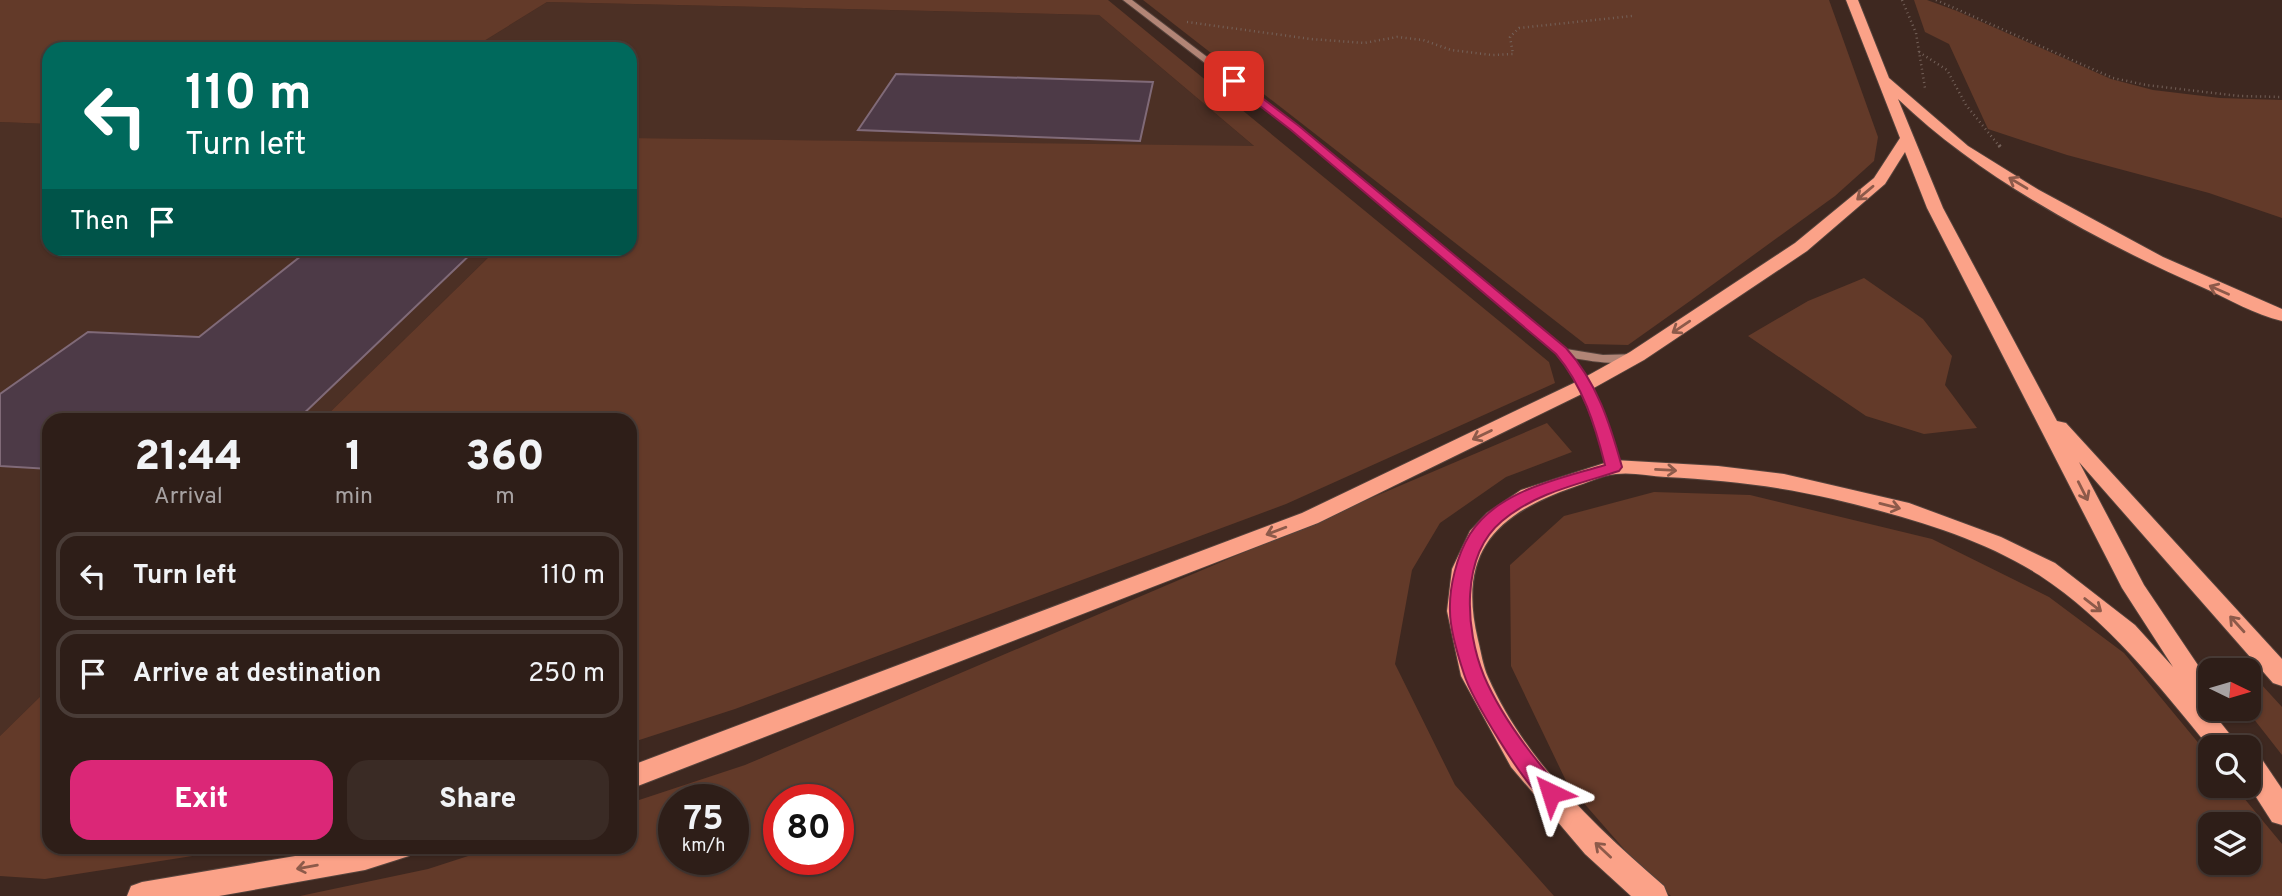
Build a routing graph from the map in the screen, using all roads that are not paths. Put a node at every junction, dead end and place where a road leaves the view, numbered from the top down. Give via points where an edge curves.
1 (1127, 0) edge
2 (1852, 0) edge
3 (1883, 77) junction
4 (1906, 139) junction
5 (2282, 316) edge
6 (1561, 351) junction
7 (1637, 356) junction
8 (1585, 386) junction
9 (2041, 408) junction
10 (1614, 467) junction
11 (2282, 676) edge
12 (2198, 686) edge
13 (2216, 735) edge
14 (637, 775) edge
15 (2261, 781) edge
16 (2261, 788) edge
17 (2280, 810) edge
18 (375, 854) edge
19 (142, 896) edge
20 (1653, 896) edge

1 - 6 street via 1295,128
2 - 3 highway
3 - 4 highway
5 -> 3 highway via 2157,261 2078,218 1963,149
4 -> 7 highway via 1880,181 1801,247
4 - 9 highway via 1936,208
6 - 7 street via 1603,359
6 - 8 street
7 - 8 highway
8 - 10 street via 1602,422
8 -> 14 highway via 1310,518
11 -> 9 highway
9 -> 12 highway via 2134,588
10 -> 13 highway via 1784,481 1901,509 1993,542 2047,569 2126,631
20 -> 10 highway via 1596,845 1521,759 1474,676 1459,611 1464,569 1478,536 1495,518 1529,495
15 - 17 highway
16 - 17 highway
18 -> 19 highway

